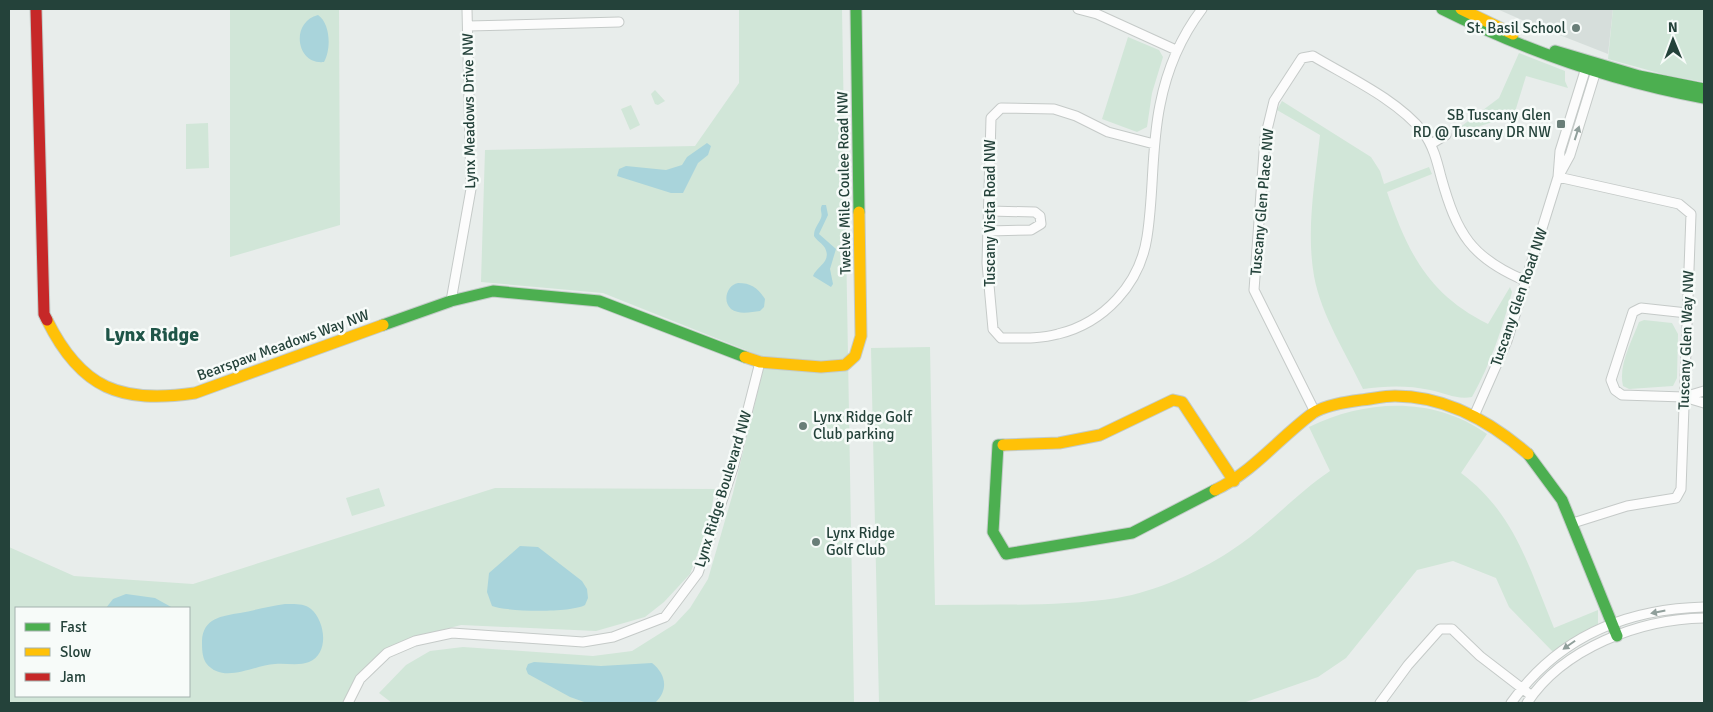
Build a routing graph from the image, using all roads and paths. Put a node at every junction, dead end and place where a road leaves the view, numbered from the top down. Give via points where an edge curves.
1 (36, 9) edge
2 (467, 9) edge
3 (856, 9) edge
4 (1078, 9) edge
5 (1202, 9) edge
6 (1442, 9) edge
7 (1461, 9) edge
8 (619, 22) dead end
9 (468, 26) junction
10 (1176, 50) junction
11 (1591, 70) junction
12 (1704, 89) edge
13 (1704, 98) edge
14 (1446, 136) dead end
15 (1154, 144) junction
16 (1431, 144) junction
17 (1558, 177) junction
18 (989, 211) junction
19 (988, 231) junction
20 (1526, 282) junction
21 (451, 301) junction
22 (1687, 313) junction
23 (855, 356) joint
24 (760, 362) junction
25 (1704, 391) edge
26 (1684, 397) junction
27 (1704, 403) edge
28 (1315, 412) junction
29 (1474, 416) junction
30 (1234, 481) junction
31 (1573, 522) junction
32 (1704, 607) edge
33 (1704, 618) edge
34 (1612, 624) junction
35 (1617, 636) junction
36 (1522, 688) junction
37 (1529, 700) edge
38 (348, 703) edge
39 (1380, 703) edge
40 (1511, 703) edge

1 - 21 street, Bearspaw Meadows Way NW via 44,314 54,339 89,377 114,393 146,399 172,398 194,393
2 - 9 street, Lynx Meadows Drive NW
3 - 23 street, Twelve Mile Coulee Road NW via 861,336
4 - 10 street via 1097,14
5 - 10 street, Tuscany Vista Road NW
6 - 11 street via 1512,43
7 - 11 street
8 - 9 street
9 - 21 street, Lynx Meadows Drive NW via 471,189
10 - 15 street, Tuscany Vista Road NW via 1161,99
11 - 12 street
11 - 13 street
11 - 17 street, Tuscany Glen Road NW via 1560,151
14 - 16 street
15 - 18 street, Tuscany Vista Road NW via 1108,132 1054,109 1002,108 991,118
15 - 19 street, Tuscany Vista Road NW via 1148,231 1142,259 1113,305 1079,327 1029,338 1002,338 993,329 987,263
16 - 20 street, Tuscany Glen Place NW via 1455,219 1469,243 1486,260
16 - 28 street, Tuscany Glen Place NW via 1408,116 1313,56 1302,58 1274,101 1265,138 1254,290
17 - 20 street, Tuscany Glen Road NW
17 - 22 street, Tuscany Glen Way NW via 1679,204 1691,214
18 - 19 street, Tuscany Vista Road NW
18 - 19 street via 1035,212 1040,216 1040,224 1031,230
20 - 29 street, Tuscany Glen Road NW via 1502,355
21 - 24 street, Bearspaw Meadows Way NW via 493,290 599,300
22 - 26 street, Tuscany Glen Way NW
22 - 26 street via 1641,308 1633,312 1611,380 1622,395
23 - 24 street, Bearspaw Meadows Way NW via 845,365 821,367
24 - 38 street, Lynx Ridge Boulevard NW via 733,468 698,573 665,617 613,637 583,642 452,633 415,641 387,653 360,679
25 - 26 street
26 - 27 street
26 - 31 street, Tuscany Glen Way NW via 1680,489 1676,498 1627,506
28 - 29 street via 1347,402 1395,396 1440,402
28 - 30 street
29 - 31 street via 1507,436 1531,457 1562,500
30 - 30 street via 1132,533 1006,554 993,532 998,446 1059,443 1100,435 1172,400 1182,402
31 - 34 street
32 -> 34 street via 1656,612
33 - 35 street via 1669,621
34 - 35 street
34 -> 36 street via 1570,644 1544,664
35 - 37 street via 1576,655
36 - 37 street
36 - 39 street via 1480,656 1452,629 1440,629
36 - 40 street

